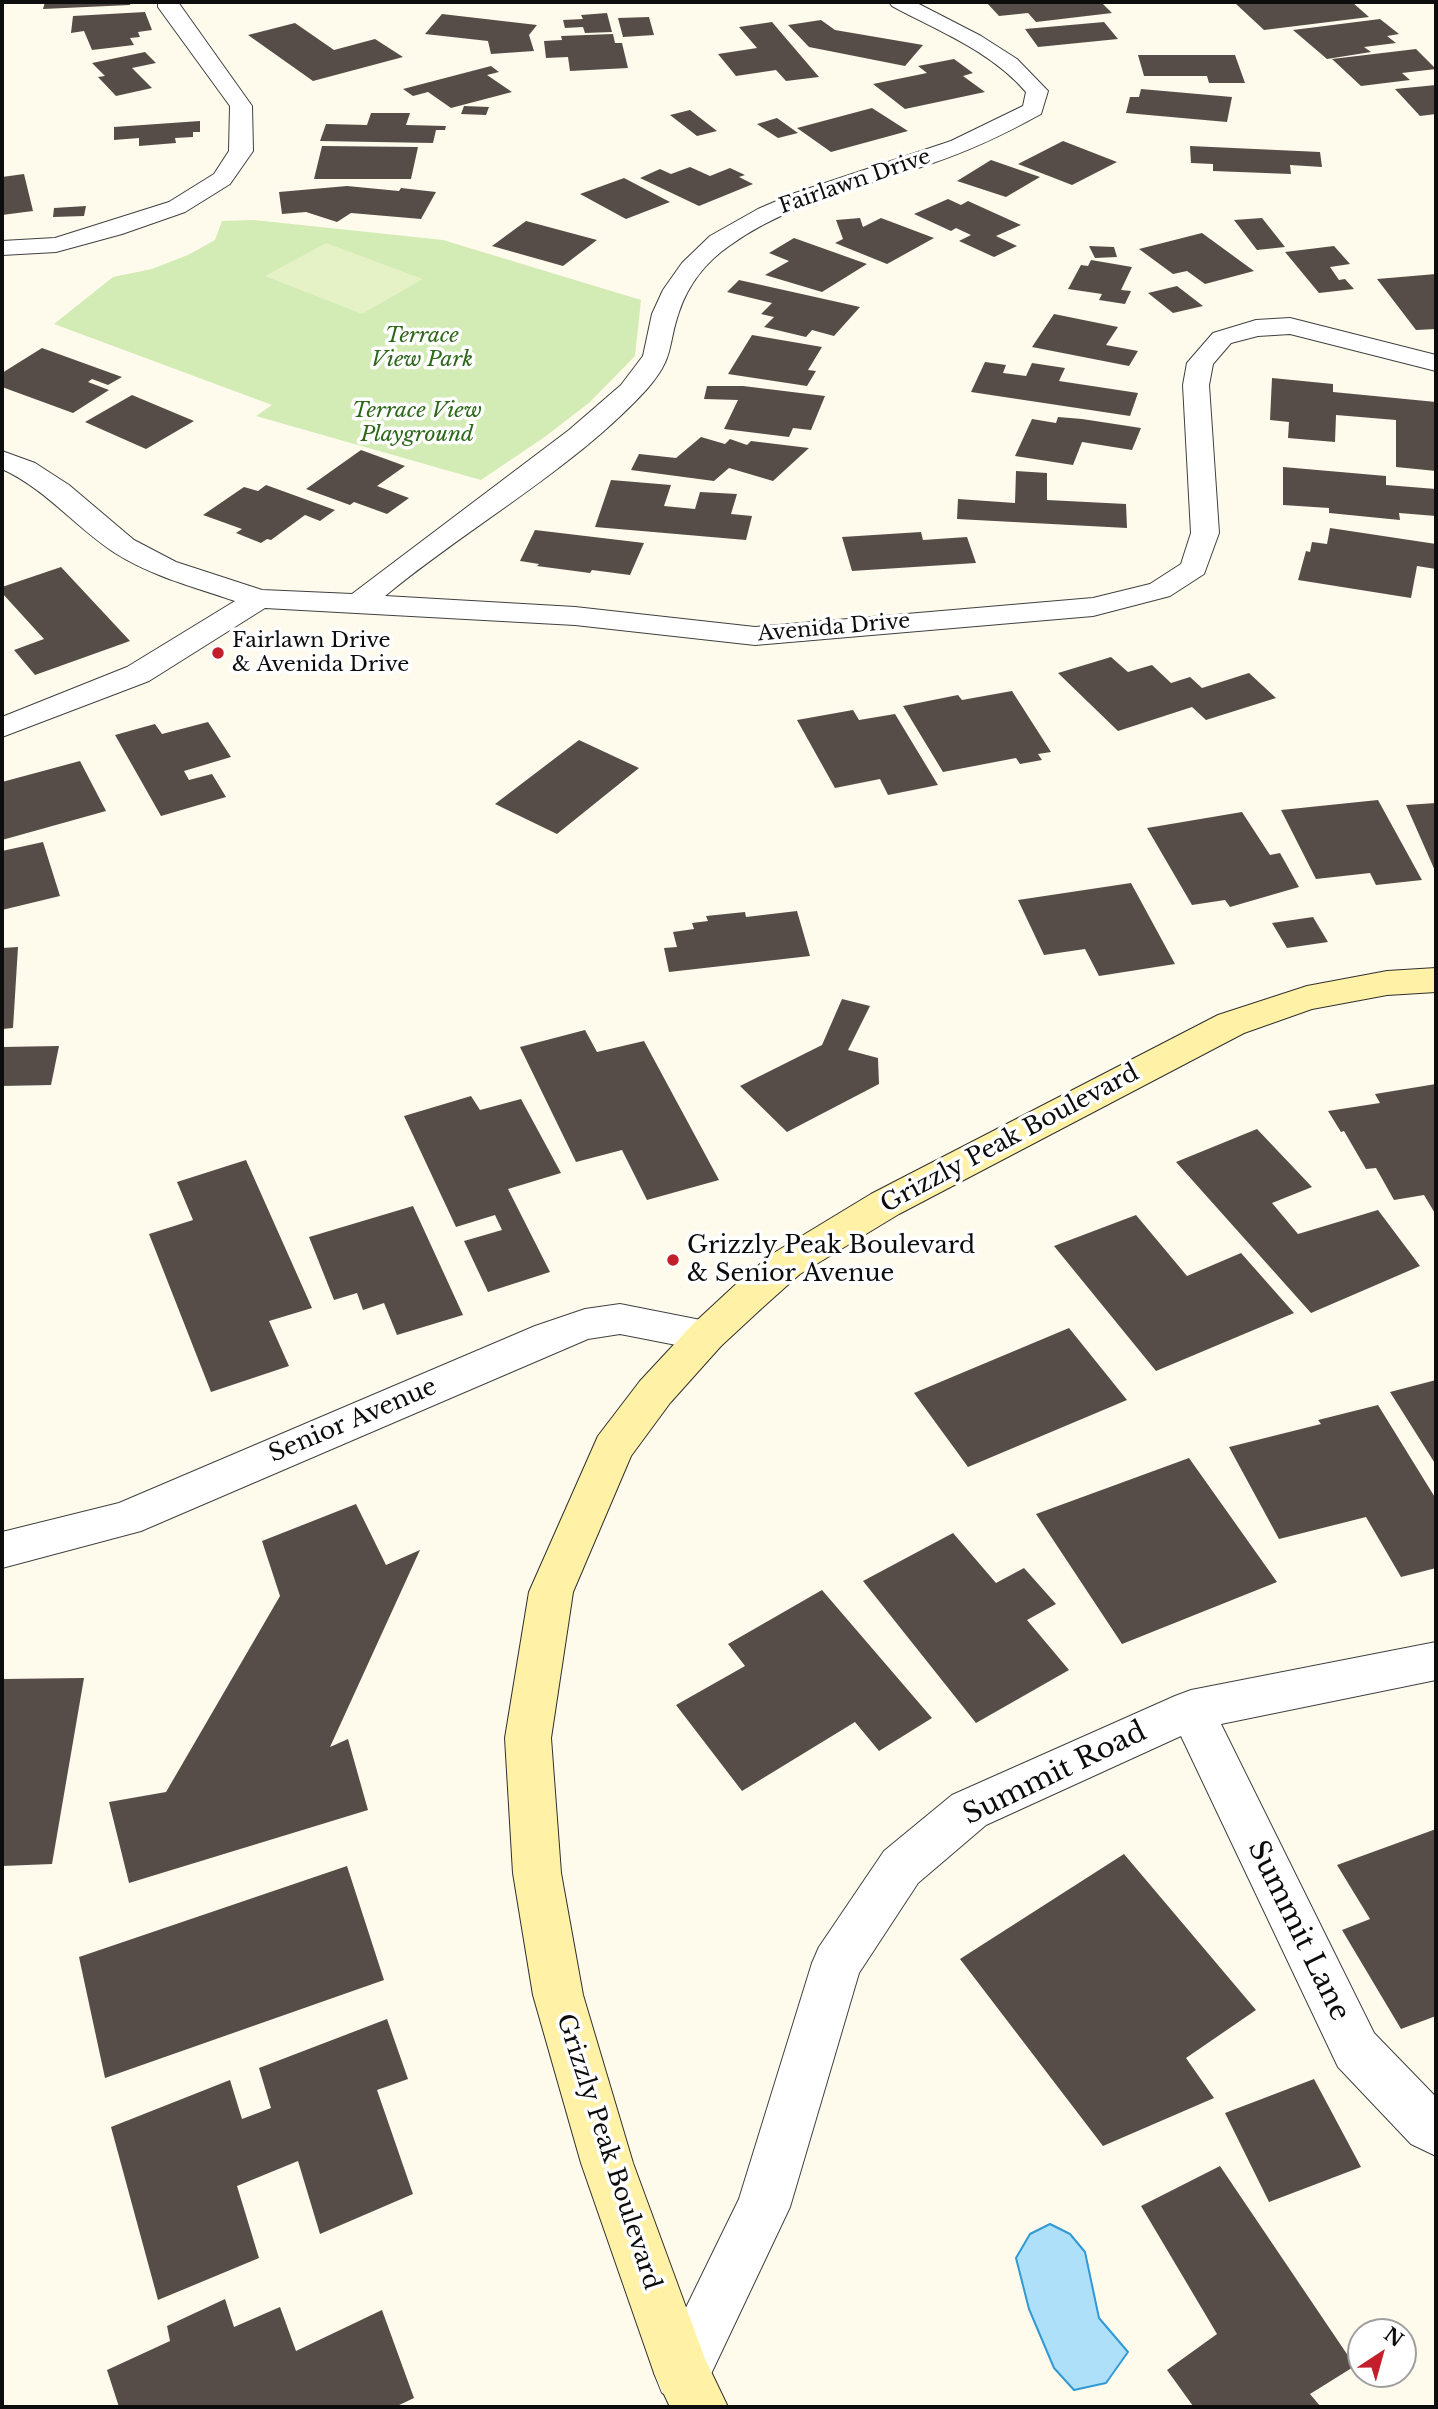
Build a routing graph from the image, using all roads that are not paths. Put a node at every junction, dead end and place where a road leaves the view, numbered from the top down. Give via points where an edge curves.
1 (168, 2) edge
2 (899, 2) edge
3 (2, 248) edge
4 (1436, 363) edge
5 (2, 459) edge
6 (259, 599) junction
7 (360, 603) junction
8 (2, 728) edge
9 (1436, 980) edge
10 (707, 1335) junction
11 (2, 1550) edge
12 (1436, 1661) edge
13 (1191, 1710) junction
14 (1436, 2130) edge
15 (691, 2390) edge

1 - 3 street via 241,106 240,151 222,179 177,207 113,229 56,245
2 - 7 street, Fairlawn Drive via 1024,74 1037,91 1033,108 961,147 824,190 729,234 691,264 666,313 654,360 622,399 469,521 392,573
4 - 7 street, Avenida Drive via 1290,326 1256,328 1222,338 1200,363 1196,385 1205,533 1194,568 1160,590 1093,607 755,636 575,617
5 - 6 street, Avenida Drive via 59,491 124,546 166,568
6 - 7 street, Avenida Drive
6 - 8 street via 138,674
9 - 10 street, Grizzly Peak Boulevard via 1387,983 1307,998 1230,1024 885,1204 786,1265
10 - 11 street, Senior Avenue via 620,1319 585,1324 126,1519
10 - 15 street, Grizzly Peak Boulevard via 655,1392 613,1448 551,1592 528,1738 537,1873 558,1995 607,2164
12 - 13 street, Summit Road
13 - 14 street, Summit Lane via 1356,2050
13 - 15 street, Summit Road via 969,1810 901,1867 838,1963 763,2207

